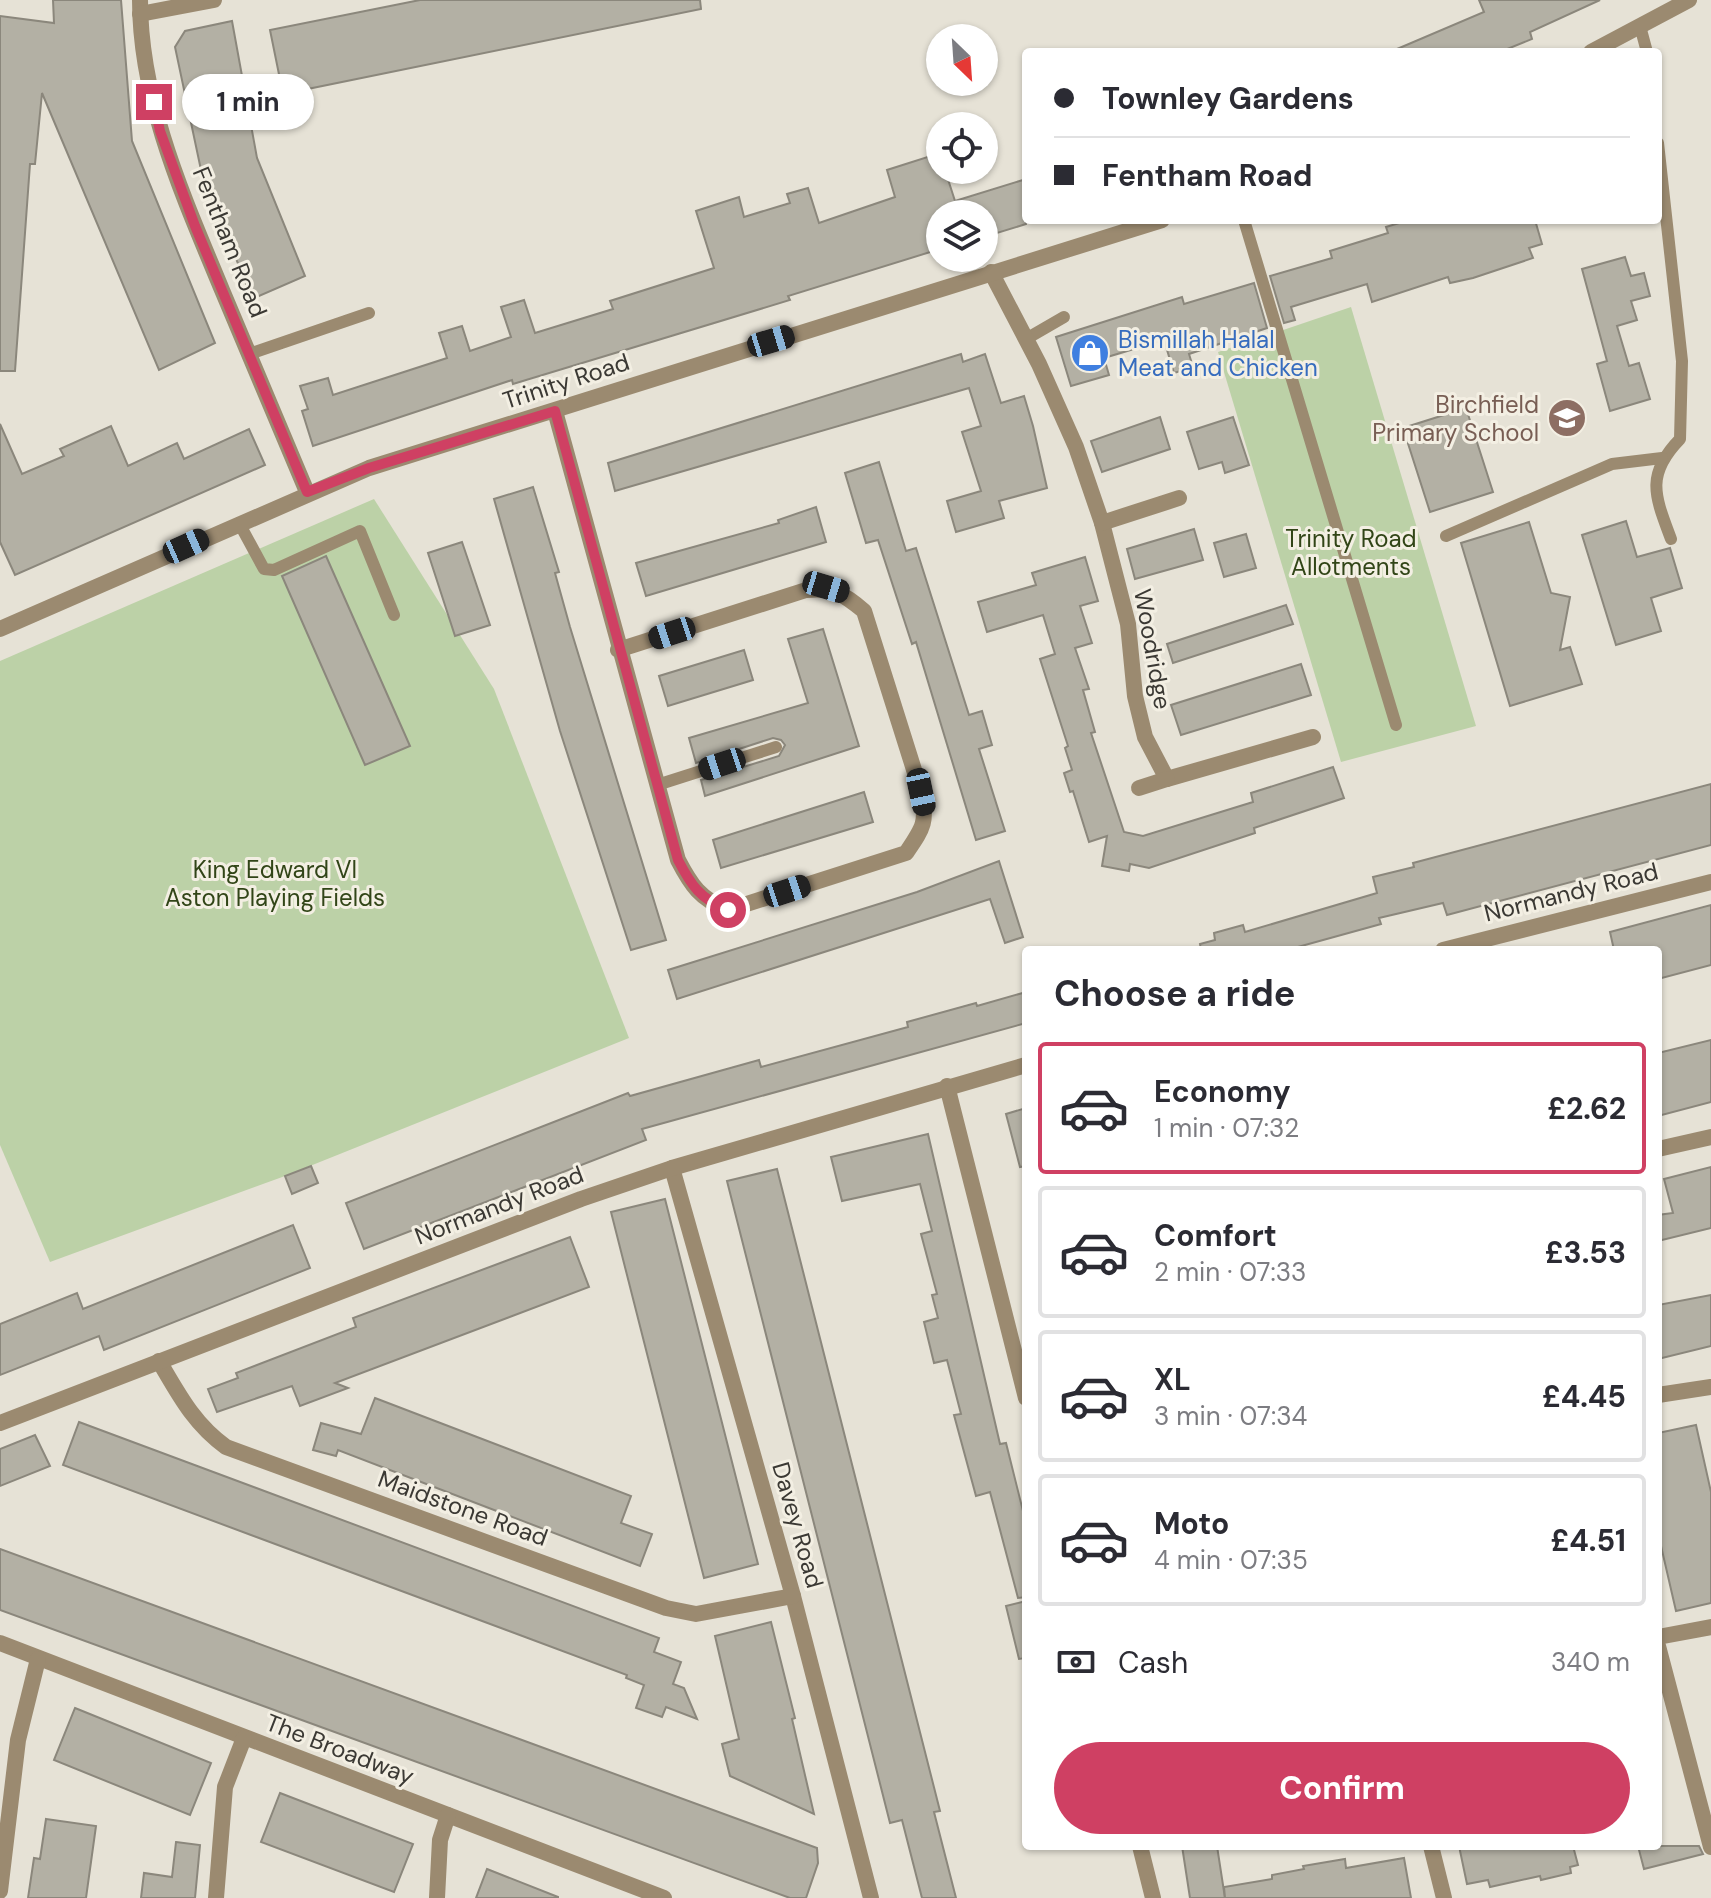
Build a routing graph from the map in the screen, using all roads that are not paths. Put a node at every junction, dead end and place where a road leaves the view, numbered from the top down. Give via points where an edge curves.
1 (214, 0) edge
2 (1689, 0) edge
3 (140, 7) edge
4 (1640, 26) junction
5 (1599, 48) edge
6 (1646, 48) edge
7 (1662, 179) edge
8 (1149, 224) edge
9 (1245, 224) edge
10 (998, 270) edge
11 (991, 272) joint
12 (369, 313) dead end
13 (1064, 317) dead end
14 (1026, 339) junction
15 (249, 354) junction
16 (555, 411) junction
17 (1662, 458) junction
18 (307, 492) junction
19 (1179, 498) dead end
20 (239, 523) junction
21 (1102, 523) junction
22 (1446, 536) dead end
23 (1671, 539) dead end
24 (394, 615) dead end
25 (0, 629) edge
26 (618, 650) junction
27 (1396, 725) dead end
28 (1313, 737) dead end
29 (776, 747) dead end
30 (1167, 779) junction
31 (657, 785) junction
32 (1139, 788) dead end
33 (1711, 882) edge
34 (1481, 945) edge
35 (1022, 1066) edge
36 (947, 1086) junction
37 (1711, 1137) edge
38 (1662, 1148) edge
39 (672, 1168) junction
40 (159, 1361) junction
41 (1022, 1382) edge
42 (1711, 1387) edge
43 (1662, 1394) edge
44 (0, 1423) edge
45 (793, 1596) junction
46 (1711, 1627) edge
47 (1662, 1636) edge
48 (0, 1643) edge
49 (38, 1659) junction
50 (1662, 1661) edge
51 (244, 1738) junction
52 (448, 1815) junction
53 (1711, 1847) edge
54 (1141, 1850) edge
55 (1432, 1850) edge
56 (0, 1891) edge
57 (216, 1898) edge
58 (437, 1898) edge
59 (664, 1898) edge
60 (871, 1898) edge
61 (1153, 1898) edge
62 (1444, 1898) edge

1 - 3 street
2 - 4 street
3 - 15 street, Fentham Road via 160,131
4 - 5 street
4 - 6 lane
7 - 17 lane via 1682,361 1680,439
8 - 10 street, Trinity Road
9 - 27 lane
11 - 14 street, Woodridge
11 - 16 street, Trinity Road
12 - 15 lane
13 - 14 lane
14 - 21 street, Woodridge via 1076,447
15 - 18 street, Fentham Road
16 - 18 street, Trinity Road
16 - 26 street
17 - 22 lane via 1612,464
17 - 23 lane via 1655,496
18 - 20 street, Trinity Road
19 - 21 street
20 - 24 lane via 264,569 274,570 360,531
20 - 25 street, Trinity Road
21 - 30 street, Woodridge via 1128,624 1145,737
26 - 31 street
26 - 31 street via 806,590 826,587 844,593 864,611 927,816 906,853 728,910 693,889 678,860
28 - 30 street
29 - 31 lane
30 - 32 street
33 - 34 street, Normandy Road
35 - 36 street, Normandy Road
36 - 39 street, Normandy Road
36 - 41 street
37 - 38 street
39 - 40 street, Normandy Road
39 - 45 street, Davey Road
40 - 44 street, Normandy Road
40 - 45 street, Maidstone Road via 188,1411 226,1447 666,1608 696,1614
42 - 43 street
45 - 60 street, Davey Road
46 - 47 street
48 - 49 street, The Broadway
49 - 51 street, The Broadway
49 - 56 street via 18,1740
50 - 53 street
51 - 52 street, The Broadway
51 - 57 street via 225,1787
52 - 58 street via 440,1840
52 - 59 street, The Broadway
54 - 61 street
55 - 62 street

